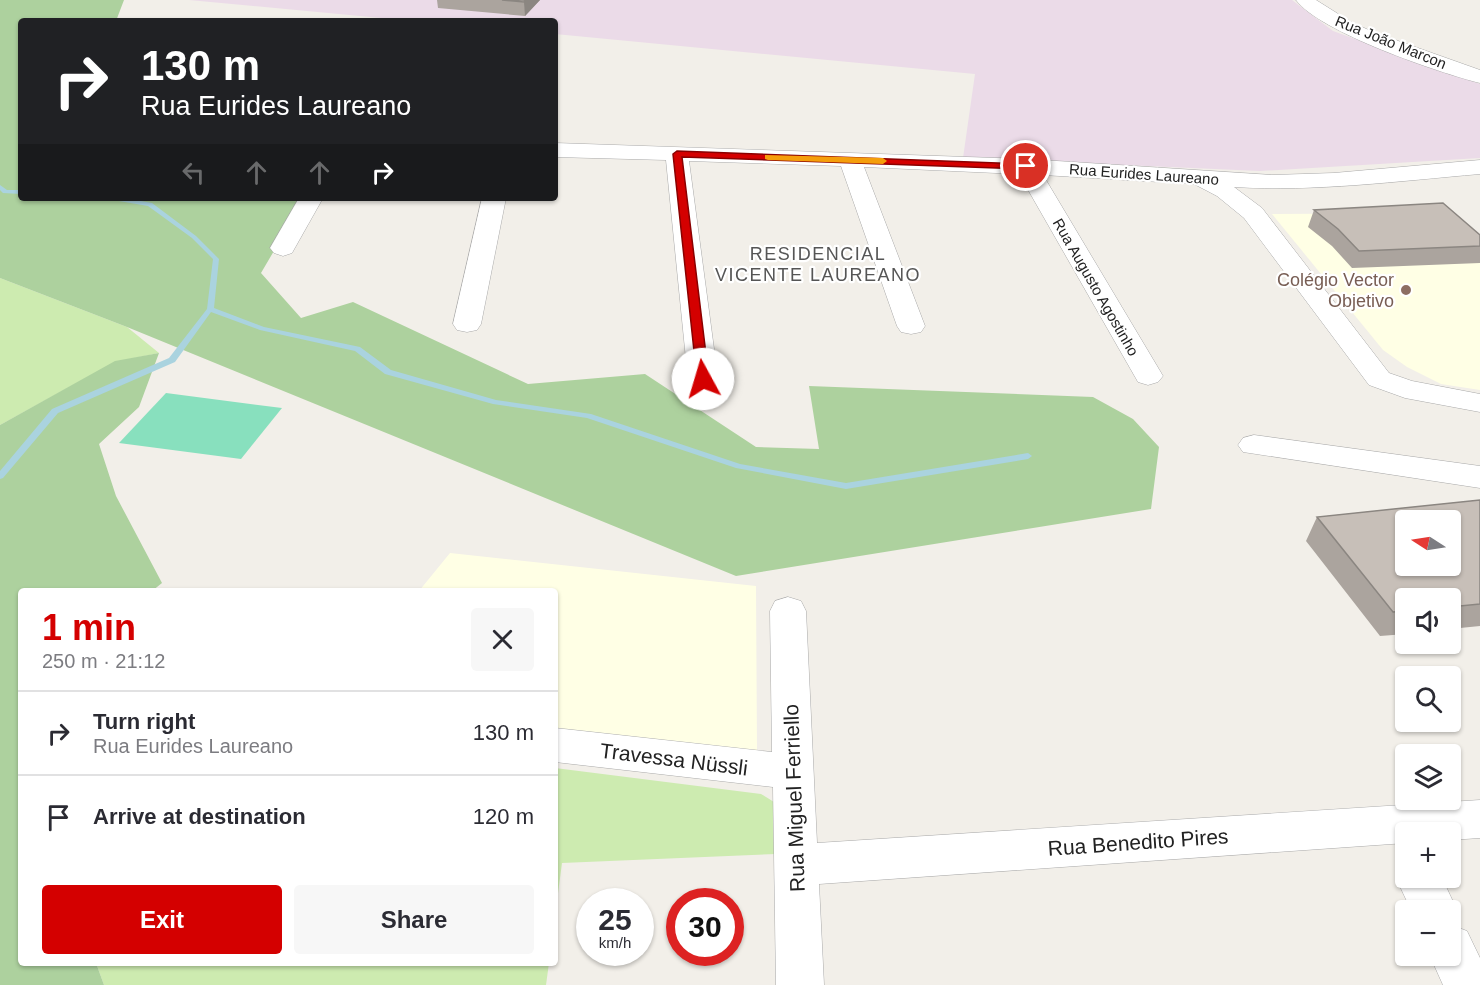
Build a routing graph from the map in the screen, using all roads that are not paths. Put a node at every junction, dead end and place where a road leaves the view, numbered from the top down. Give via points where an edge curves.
1 (1305, 0) edge
2 (1480, 77) edge
3 (558, 150) edge
4 (677, 154) junction
5 (850, 160) junction
6 (1026, 166) junction
7 (1480, 167) edge
8 (1196, 177) junction
9 (1274, 182) junction
10 (309, 201) edge
11 (493, 201) edge
12 (1253, 213) junction
13 (283, 248) dead end
14 (467, 324) dead end
15 (910, 326) dead end
16 (1148, 376) dead end
17 (703, 379) dead end
18 (1480, 403) edge
19 (1254, 445) dead end
20 (1480, 477) edge
21 (788, 611) dead end
22 (558, 745) edge
23 (793, 772) junction
24 (1480, 819) edge
25 (1461, 823) edge
26 (1395, 836) edge
27 (796, 865) junction
28 (1459, 966) edge
29 (800, 985) edge
30 (1468, 985) edge

1 - 2 street, Rua João Marcon via 1355,32
3 - 4 street, Rua Eurides Laureano
4 - 5 street, Rua Eurides Laureano
4 - 17 street
5 - 6 street, Rua Eurides Laureano
5 - 15 street
6 - 8 street, Rua Eurides Laureano
6 - 16 street, Rua Augusto Agostinho
7 - 9 street, Rua Eurides Laureano
8 - 9 street, Rua Eurides Laureano
8 - 12 street via 1225,191
9 - 12 street via 1256,191
10 - 13 street
11 - 14 street
12 - 18 street via 1374,376 1405,389
19 - 20 street
21 - 23 street, Rua Miguel Ferriello
22 - 23 street, Travessa Nüssli
23 - 27 street, Rua Miguel Ferriello
24 - 25 street, Rua Benedito Pires
26 - 27 street, Rua Benedito Pires
27 - 29 street, Rua Miguel Ferriello
28 - 30 street

